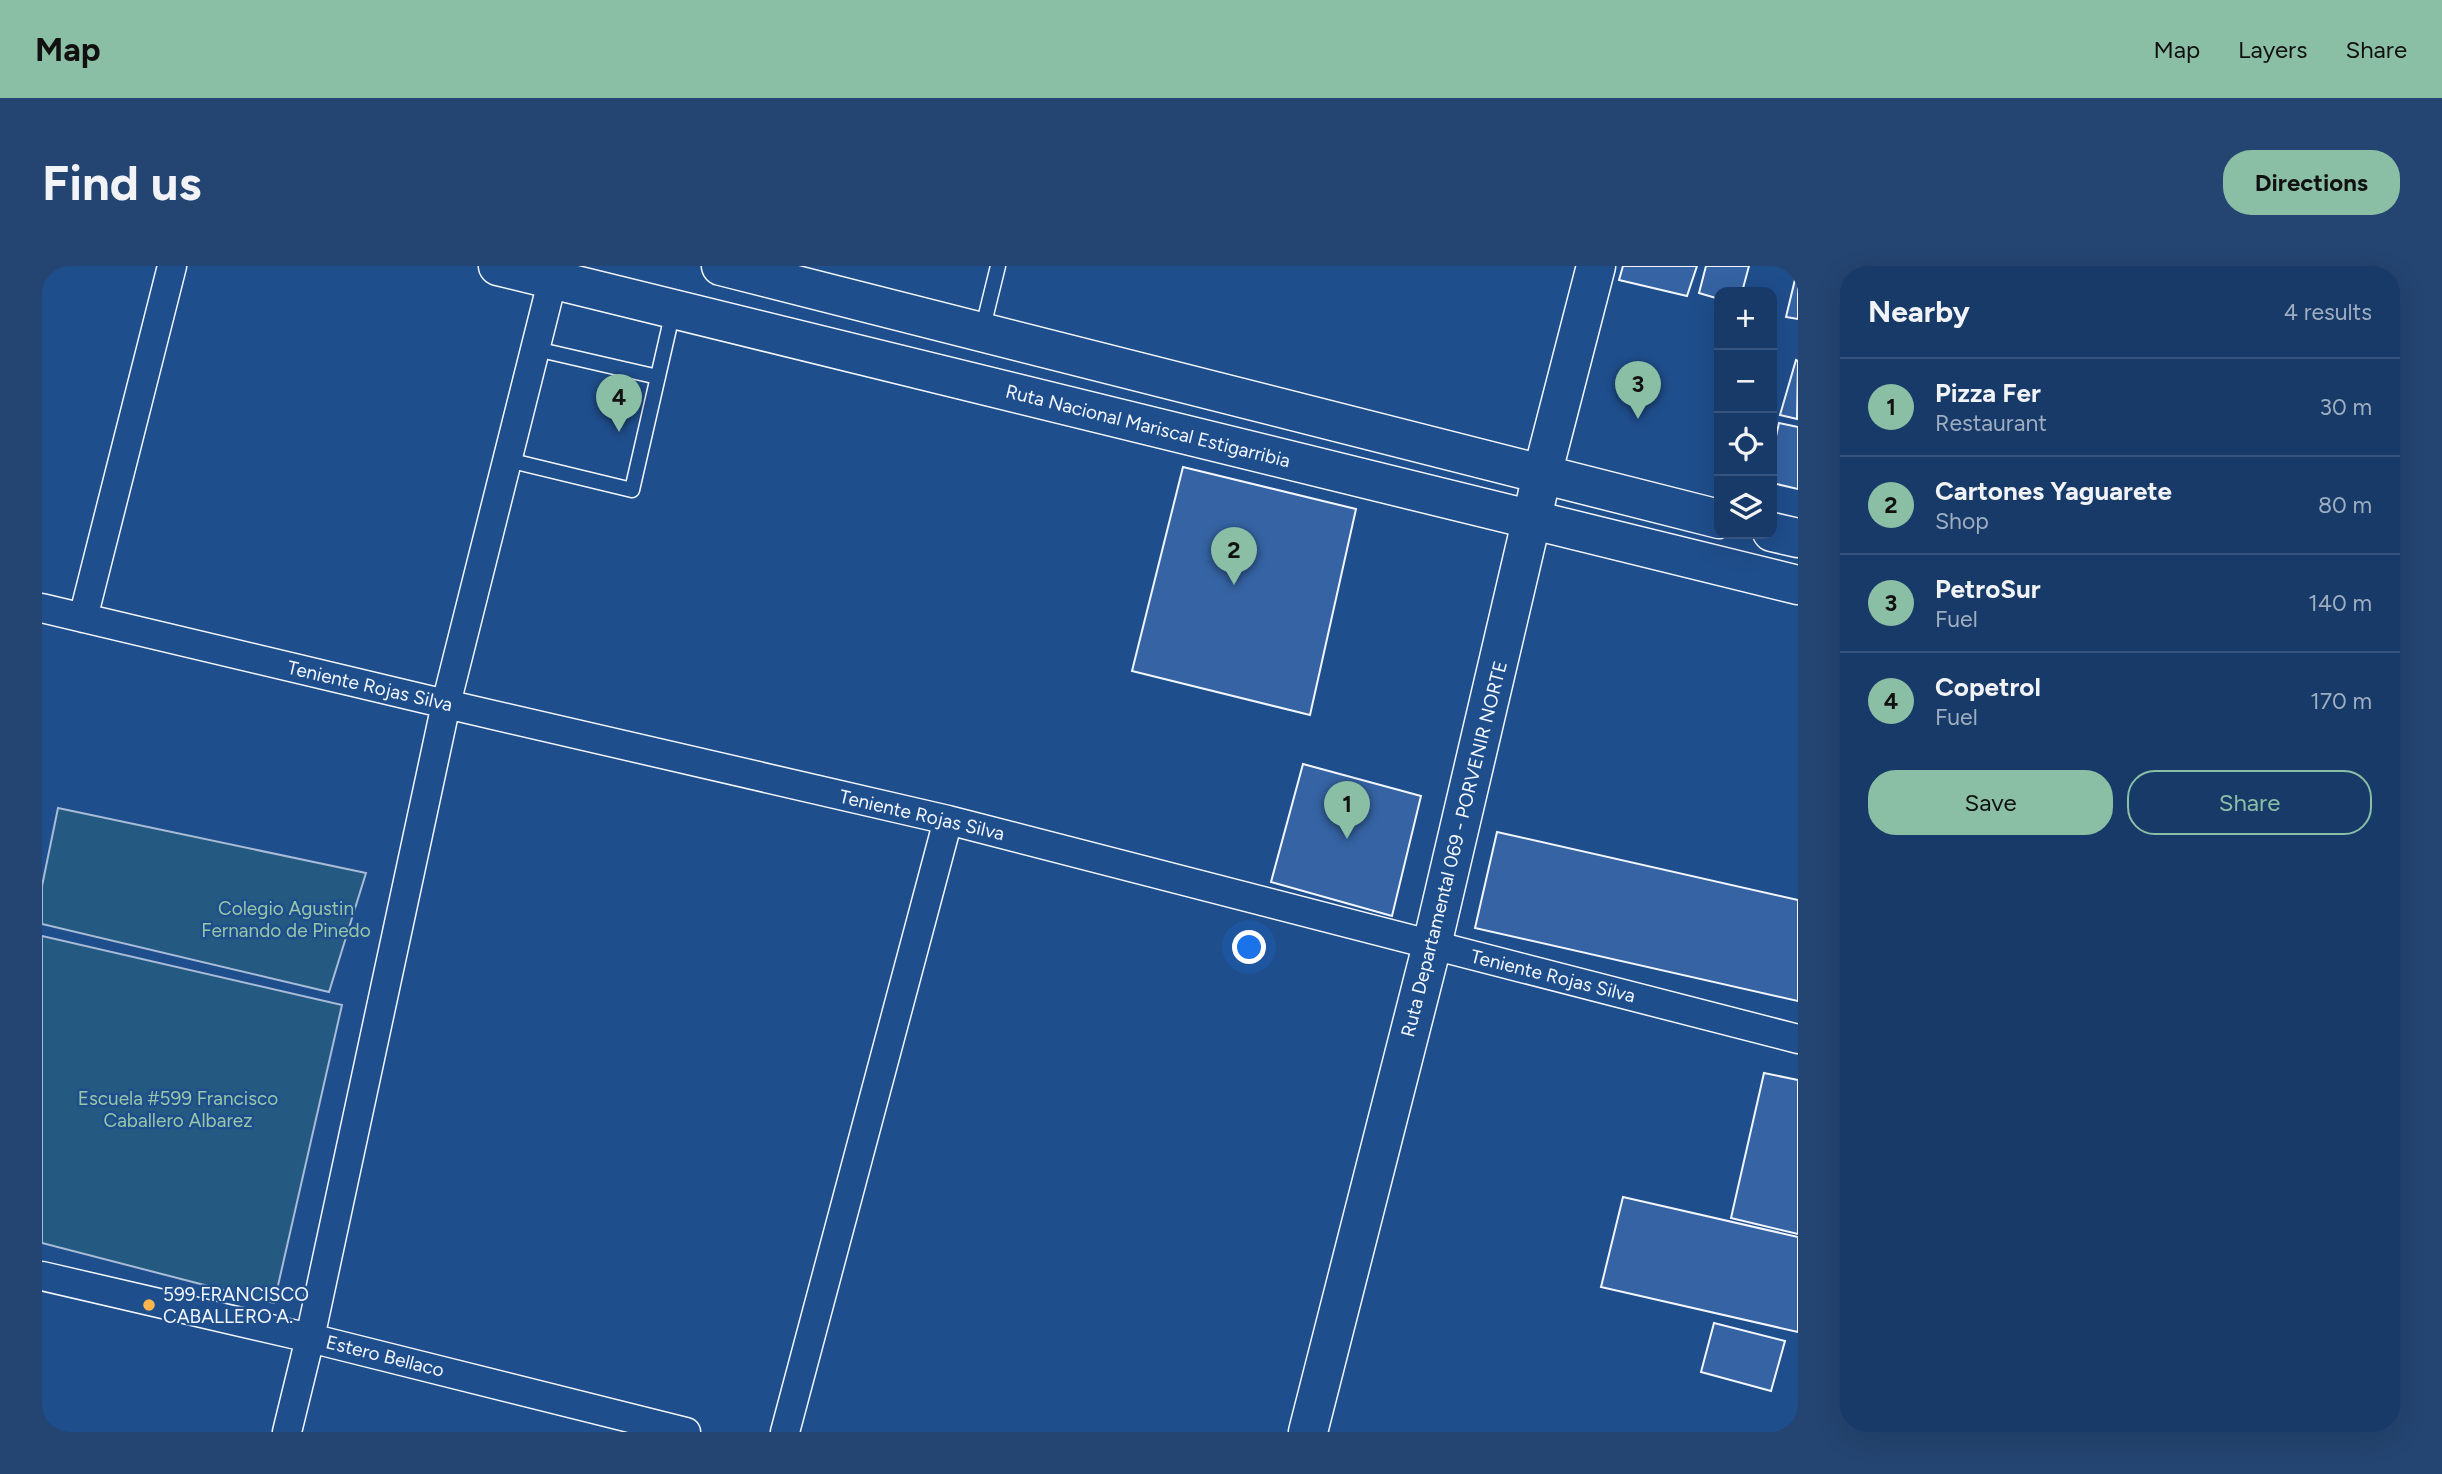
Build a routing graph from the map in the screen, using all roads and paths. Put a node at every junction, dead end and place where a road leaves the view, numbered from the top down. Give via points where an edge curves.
1 (172, 266) edge
2 (498, 266) edge
3 (721, 266) edge
4 (998, 266) edge
5 (1596, 266) edge
6 (555, 273) edge
7 (673, 310) junction
8 (982, 333) junction
9 (537, 349) junction
10 (658, 377) junction
11 (508, 460) junction
12 (1542, 475) junction
13 (1714, 518) edge
14 (1533, 520) junction
15 (1777, 533) edge
16 (1798, 538) edge
17 (1798, 585) edge
18 (42, 608) edge
19 (83, 618) junction
20 (446, 704) junction
21 (948, 820) junction
22 (1432, 945) junction
23 (1798, 1039) edge
24 (42, 1276) edge
25 (310, 1338) junction
26 (286, 1432) edge
27 (686, 1432) edge
28 (785, 1432) edge
29 (1308, 1432) edge

1 - 19 street
2 - 6 main road, Ruta Nacional Mariscal Estigarribia
3 - 8 main road via 813,284
4 - 8 lane
5 - 12 main road, Ruta Departamental 069 - PORVENIR NORTE
6 - 7 main road, Ruta Nacional Mariscal Estigarribia
6 - 9 street
7 - 10 lane
7 - 14 main road, Ruta Nacional Mariscal Estigarribia
8 - 12 main road
9 - 10 lane
9 - 11 street
10 - 11 lane via 632,490
11 - 20 street
12 - 13 main road
12 - 14 main road, Ruta Departamental 069 - PORVENIR NORTE
14 - 17 main road, Ruta Nacional Mariscal Estigarribia
14 - 22 main road, Ruta Departamental 069 - PORVENIR NORTE
15 - 16 main road
18 - 19 street, Teniente Rojas Silva
19 - 20 street, Teniente Rojas Silva
20 - 21 street, Teniente Rojas Silva
20 - 25 street
21 - 22 street, Teniente Rojas Silva
21 - 28 street
22 - 23 street, Teniente Rojas Silva
22 - 29 main road, Ruta Departamental 069 - PORVENIR NORTE
24 - 25 street, Estero Bellaco
25 - 26 street
25 - 27 street, Estero Bellaco

